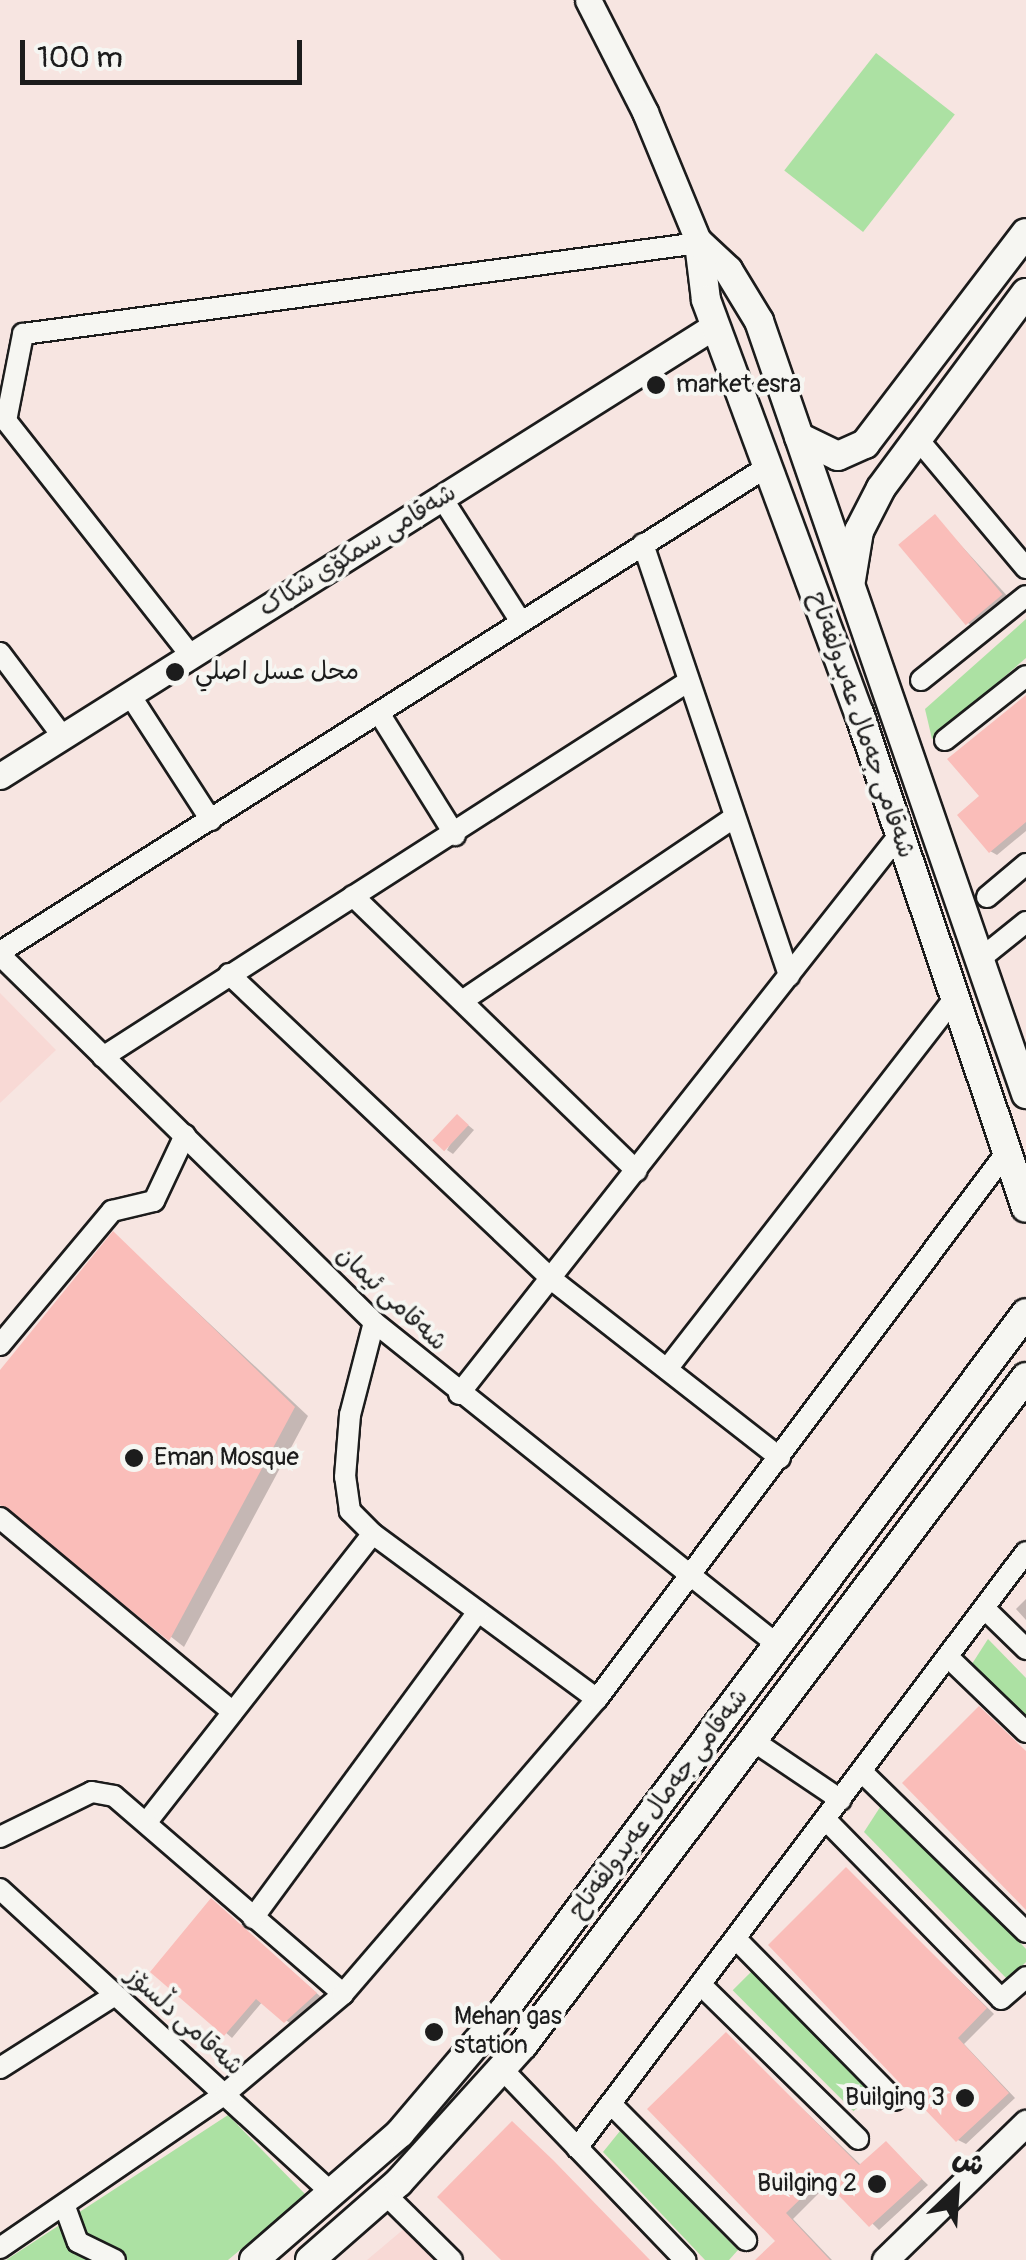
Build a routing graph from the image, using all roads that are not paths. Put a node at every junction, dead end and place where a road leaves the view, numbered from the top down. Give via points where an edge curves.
1 (588, 0) edge
2 (1026, 233) edge
3 (699, 244) junction
4 (1026, 293) edge
5 (716, 325) junction
6 (2, 421) edge
7 (799, 437) junction
8 (916, 437) junction
9 (770, 465) junction
10 (442, 498) junction
11 (643, 544) junction
12 (1022, 554) edge
13 (853, 596) junction
14 (1026, 596) edge
15 (521, 622) junction
16 (0, 653) edge
17 (192, 657) junction
18 (1026, 676) edge
19 (689, 680) junction
20 (921, 680) dead end
21 (130, 696) junction
22 (890, 701) junction
23 (858, 713) junction
24 (379, 714) junction
25 (63, 737) junction
26 (944, 740) dead end
27 (0, 776) edge
28 (733, 818) junction
29 (211, 820) junction
30 (456, 835) junction
31 (898, 835) junction
32 (1026, 864) edge
33 (353, 896) junction
34 (986, 897) dead end
35 (1026, 922) edge
36 (0, 954) edge
37 (980, 959) junction
38 (230, 974) junction
39 (789, 976) junction
40 (954, 999) junction
41 (462, 1001) junction
42 (103, 1058) junction
43 (1026, 1094) edge
44 (185, 1135) junction
45 (1006, 1153) junction
46 (637, 1171) junction
47 (1026, 1208) edge
48 (550, 1278) junction
49 (1026, 1313) edge
50 (374, 1322) junction
51 (0, 1346) edge
52 (667, 1370) junction
53 (1026, 1378) edge
54 (459, 1394) junction
55 (780, 1458) junction
56 (0, 1518) edge
57 (372, 1534) junction
58 (1026, 1552) edge
59 (690, 1574) junction
60 (984, 1608) junction
61 (478, 1612) junction
62 (779, 1646) junction
63 (1026, 1649) edge
64 (948, 1658) junction
65 (597, 1700) junction
66 (233, 1712) junction
67 (1026, 1732) edge
68 (752, 1740) junction
69 (862, 1772) junction
70 (841, 1800) junction
71 (826, 1820) junction
72 (146, 1824) junction
73 (0, 1837) edge
74 (0, 1888) edge
75 (253, 1918) junction
76 (1026, 1932) edge
77 (736, 1938) junction
78 (1026, 1977) edge
79 (701, 1985) junction
80 (343, 1994) junction
81 (115, 1995) junction
82 (0, 2068) edge
83 (502, 2069) junction
84 (226, 2093) junction
85 (894, 2100) dead end
86 (611, 2104) junction
87 (1026, 2123) edge
88 (858, 2139) dead end
89 (577, 2148) junction
90 (333, 2194) junction
91 (385, 2194) junction
92 (65, 2206) junction
93 (746, 2240) dead end
94 (0, 2248) edge
95 (115, 2260) edge
96 (254, 2260) edge
97 (310, 2260) edge
98 (452, 2260) edge
99 (685, 2260) edge
100 (885, 2260) edge

1 - 3 street, شەقامی جەمال عەبدولفەتاح via 645,112
2 - 7 main road via 865,444 838,456
3 - 5 main road, شەقامی جەمال عەبدولفەتاح via 701,281
3 - 6 street via 23,334
3 - 7 main road, شەقامی جەمال عەبدولفەتاح via 750,303
4 - 8 main road
5 - 9 main road, شەقامی جەمال عەبدولفەتاح
5 - 10 street, شەقامی سمکۆی شکاک
6 - 17 street
7 - 13 main road, شەقامی جەمال عەبدولفەتاح
8 - 12 street
8 - 13 main road via 859,531 850,572
9 - 11 street
9 - 23 main road, شەقامی جەمال عەبدولفەتاح
10 - 15 street
10 - 17 street, شەقامی سمکۆی شکاک
11 - 15 street
11 - 19 street
13 - 22 main road, شەقامی جەمال عەبدولفەتاح
14 - 20 street
15 - 24 street
16 - 25 street
17 - 21 street, شەقامی سمکۆی شکاک
18 - 26 street
19 - 28 street
19 - 30 street
21 - 25 street, شەقامی سمکۆی شکاک
21 - 29 street
22 - 23 main road
22 - 37 main road, شەقامی جەمال عەبدولفەتاح
23 - 31 main road, شەقامی جەمال عەبدولفەتاح
24 - 29 street
24 - 30 street
25 - 27 street, شەقامی سمکۆی شکاک
28 - 39 street
28 - 41 street
29 - 36 street
30 - 33 street
31 - 39 street
31 - 40 main road, شەقامی جەمال عەبدولفەتاح
32 - 34 street
33 - 38 street
33 - 41 street
35 - 37 street
36 - 42 street, شەقامی ئیمان
37 - 43 main road, شەقامی جەمال عەبدولفەتاح
38 - 42 street
38 - 48 street
39 - 46 street
40 - 45 main road, شەقامی جەمال عەبدولفەتاح
40 - 52 street
41 - 46 street
42 - 44 street, شەقامی ئیمان
44 - 50 street, شەقامی ئیمان
44 - 51 street via 154,1201 112,1212
45 - 47 main road, شەقامی جەمال عەبدولفەتاح
45 - 55 street
46 - 48 street
48 - 52 street
48 - 54 street
49 - 62 main road, شەقامی جەمال عەبدولفەتاح
50 - 54 street, شەقامی ئیمان
50 - 57 street via 350,1415 345,1477 350,1510
52 - 55 street
53 - 68 main road, شەقامی جەمال عەبدولفەتاح
54 - 59 street, شەقامی ئیمان
55 - 59 street
56 - 66 street
57 - 61 street
57 - 66 street
58 - 60 street
59 - 62 street, شەقامی ئیمان
59 - 65 street
60 - 63 street
60 - 64 street
61 - 65 street
61 - 75 street
62 - 90 main road, شەقامی جەمال عەبدولفەتاح via 505,2009 400,2132
64 - 67 street
64 - 69 street
65 - 80 street
66 - 72 street
68 - 70 street
68 - 83 main road, شەقامی جەمال عەبدولفەتاح
69 - 70 street
69 - 76 street
70 - 71 street
71 - 77 street
71 - 78 street via 1002,1999
72 - 73 street via 103,1791
72 - 75 street
74 - 81 street, شەقامی دڵسۆز
75 - 80 street
77 - 79 street
77 - 85 street
79 - 86 street
79 - 88 street
80 - 84 street
81 - 82 street
81 - 84 street, شەقامی دڵسۆز
83 - 89 street
83 - 91 main road, شەقامی جەمال عەبدولفەتاح
84 - 90 street, شەقامی دڵسۆز
84 - 92 street
86 - 89 street
86 - 93 street
87 - 100 street
89 - 99 street
90 - 96 main road, شەقامی جەمال عەبدولفەتاح
91 - 97 main road, شەقامی جەمال عەبدولفەتاح
91 - 98 street
92 - 94 street
92 - 95 street via 78,2242

